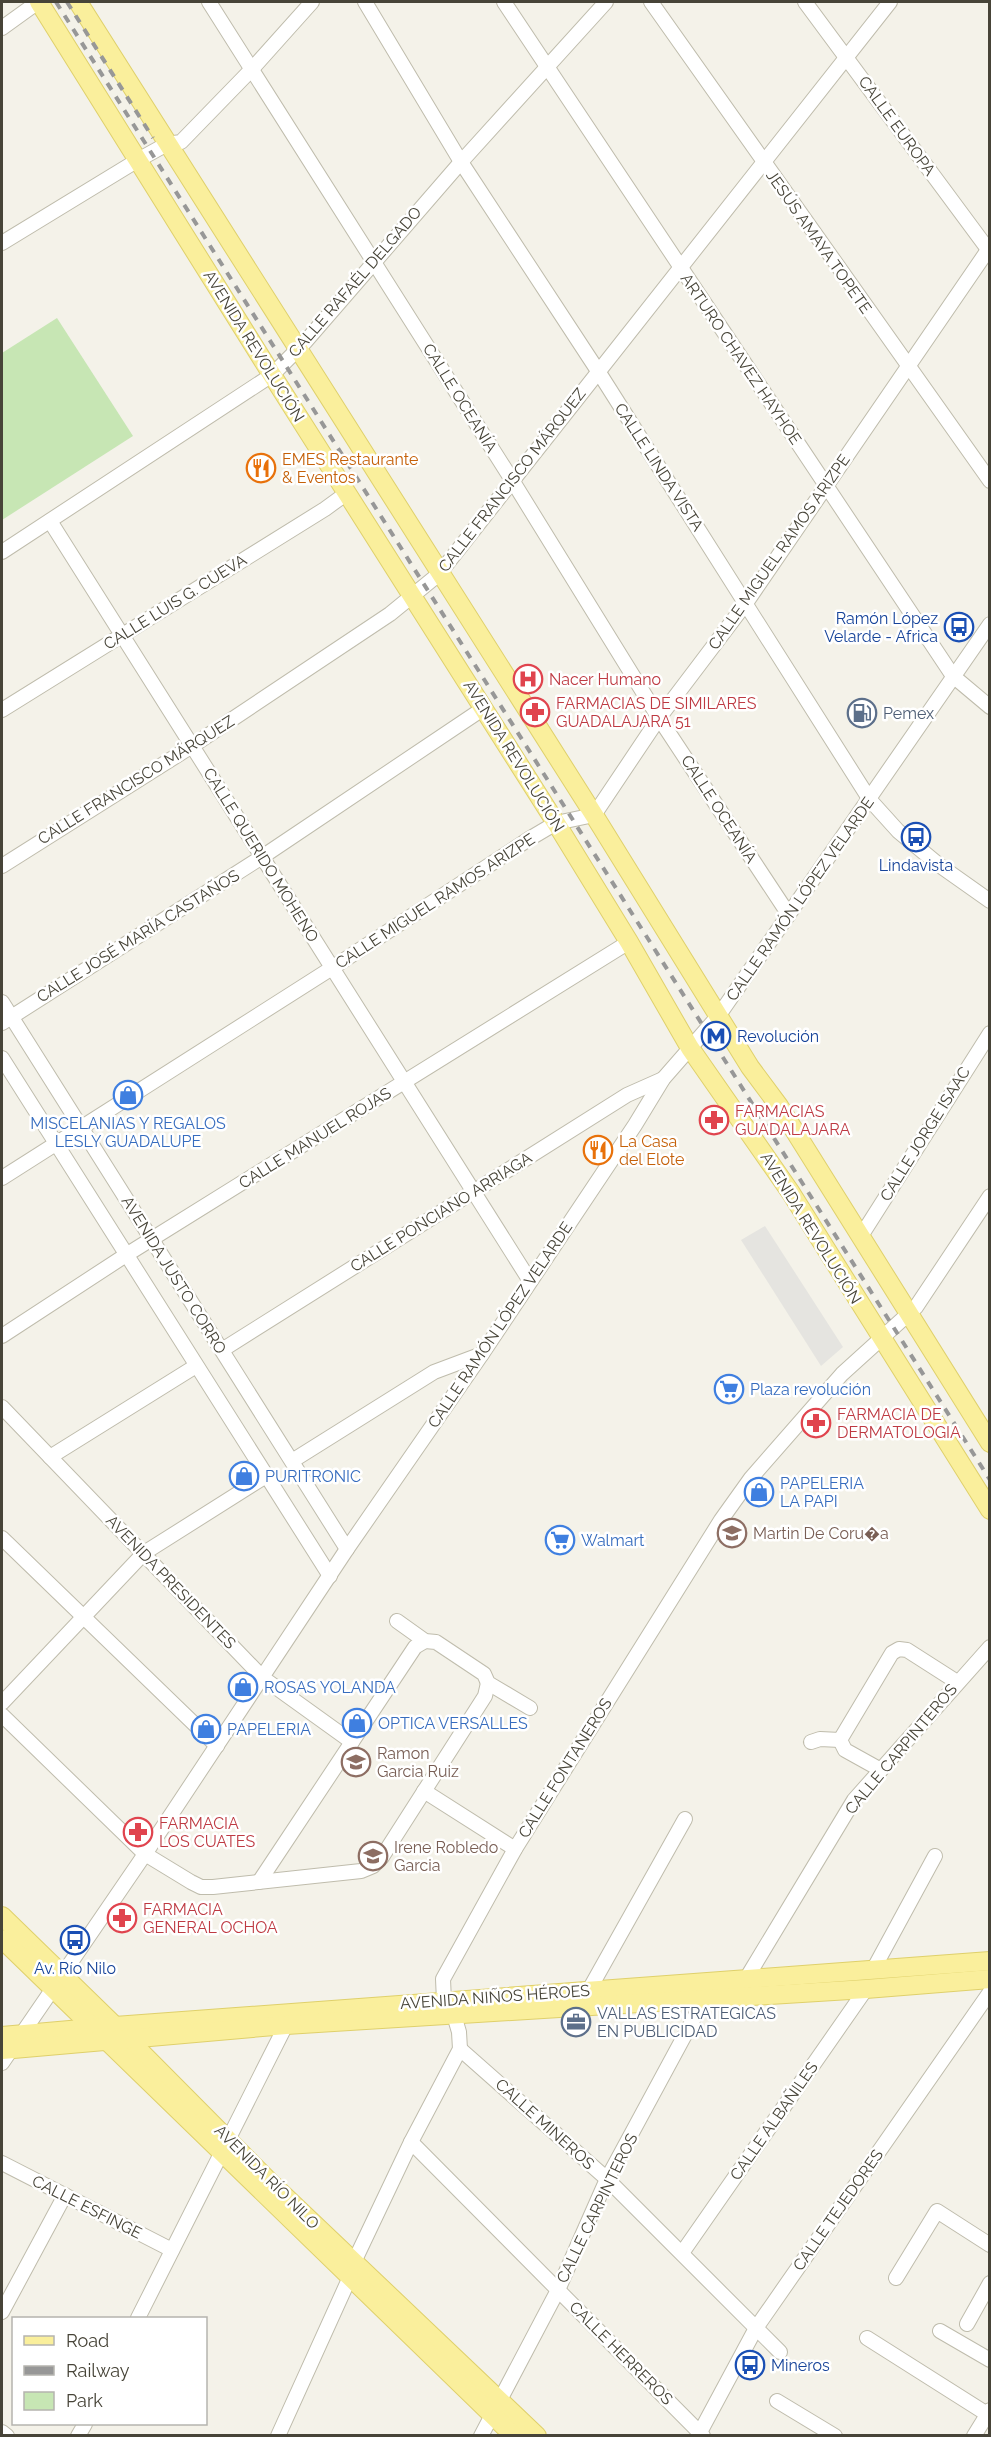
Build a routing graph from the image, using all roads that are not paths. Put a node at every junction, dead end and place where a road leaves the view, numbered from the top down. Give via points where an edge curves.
1 (39, 2) edge
2 (78, 2) edge
3 (209, 2) edge
4 (312, 2) edge
5 (365, 2) edge
6 (504, 2) edge
7 (606, 2) edge
8 (651, 2) edge
9 (805, 2) edge
10 (890, 2) edge
11 (2, 28) edge
12 (846, 57) junction
13 (547, 66) junction
14 (252, 69) junction
15 (167, 144) junction
16 (138, 159) junction
17 (461, 162) junction
18 (762, 162) junction
19 (2, 243) edge
20 (989, 249) edge
21 (374, 262) junction
22 (679, 267) junction
23 (298, 349) junction
24 (908, 367) junction
25 (598, 371) junction
26 (272, 375) junction
27 (512, 480) junction
28 (990, 481) edge
29 (826, 486) junction
30 (347, 493) junction
31 (50, 521) junction
32 (2, 552) edge
33 (439, 574) junction
34 (412, 596) junction
35 (746, 603) junction
36 (990, 624) edge
37 (122, 635) junction
38 (953, 676) junction
39 (990, 707) edge
40 (484, 708) junction
41 (2, 710) edge
42 (659, 718) junction
43 (192, 746) junction
44 (870, 800) junction
45 (594, 815) junction
46 (556, 824) junction
47 (262, 857) junction
48 (2, 866) edge
49 (990, 901) edge
50 (789, 915) junction
51 (629, 942) junction
52 (332, 968) junction
53 (2, 1002) edge
54 (719, 1015) junction
55 (6, 1020) edge
56 (990, 1033) edge
57 (690, 1048) junction
58 (2, 1058) edge
59 (663, 1079) junction
60 (404, 1082) junction
61 (81, 1127) junction
62 (56, 1144) junction
63 (2, 1178) edge
64 (474, 1192) junction
65 (990, 1196) edge
66 (861, 1236) junction
67 (152, 1239) junction
68 (126, 1255) junction
69 (530, 1281) junction
70 (908, 1316) junction
71 (2, 1336) edge
72 (881, 1338) junction
73 (222, 1350) junction
74 (482, 1354) junction
75 (196, 1366) junction
76 (2, 1407) edge
77 (990, 1443) edge
78 (50, 1457) junction
79 (292, 1461) junction
80 (266, 1476) junction
81 (990, 1510) edge
82 (2, 1538) edge
83 (347, 1549) junction
84 (144, 1553) junction
85 (330, 1576) junction
86 (83, 1617) junction
87 (397, 1621) dead end
88 (424, 1641) junction
89 (990, 1647) edge
90 (263, 1678) junction
91 (957, 1682) junction
92 (488, 1683) junction
93 (2, 1703) edge
94 (530, 1708) dead end
95 (2, 1715) edge
96 (840, 1740) junction
97 (352, 1742) junction
98 (811, 1742) dead end
99 (218, 1746) junction
100 (881, 1770) junction
101 (424, 1791) junction
102 (685, 1819) dead end
103 (515, 1849) junction
104 (145, 1854) junction
105 (935, 1856) dead end
106 (259, 1882) junction
107 (2, 1916) edge
108 (2, 1939) edge
109 (990, 1961) edge
110 (873, 1970) junction
111 (746, 1979) junction
112 (990, 1979) edge
113 (58, 1982) junction
114 (714, 1982) junction
115 (866, 1989) junction
116 (589, 1990) junction
117 (990, 1992) edge
118 (704, 2000) junction
119 (449, 2008) junction
120 (287, 2019) junction
121 (93, 2028) junction
122 (111, 2034) junction
123 (129, 2040) junction
124 (7, 2047) edge
125 (460, 2049) junction
126 (411, 2142) junction
127 (225, 2146) junction
128 (2, 2163) edge
129 (607, 2180) junction
130 (65, 2195) junction
131 (990, 2245) edge
132 (172, 2250) junction
133 (682, 2253) junction
134 (352, 2270) junction
135 (896, 2278) dead end
136 (990, 2283) edge
137 (558, 2290) junction
138 (2, 2312) edge
139 (139, 2317) edge
140 (967, 2324) dead end
141 (756, 2328) junction
142 (940, 2331) dead end
143 (867, 2338) dead end
144 (780, 2352) dead end
145 (990, 2360) edge
146 (777, 2401) dead end
147 (496, 2407) junction
148 (988, 2412) edge
149 (2, 2433) edge
150 (700, 2434) edge
151 (7, 2436) edge
152 (278, 2436) edge
153 (481, 2436) edge
154 (514, 2436) edge
155 (537, 2436) edge
156 (835, 2436) edge
157 (974, 2436) edge

1 - 11 street
1 - 16 main road, AVENIDA REVOLUCIÓN
2 - 15 main road
3 - 14 street, CALLE OCEANÍA
4 - 14 street
5 - 17 street, CALLE LINDA VISTA
6 - 13 street, ARTURO CHAVEZ HAYHOE
7 - 13 street, CALLE RAFAÉL DELGADO
8 - 18 street, JESÚS AMAYA TOPETE
9 - 12 street, CALLE EUROPA
10 - 12 street, CALLE FRANCISCO MÁRQUEZ
12 - 18 street, CALLE FRANCISCO MÁRQUEZ
12 - 20 street, CALLE EUROPA
13 - 17 street, CALLE RAFAÉL DELGADO
13 - 22 street, ARTURO CHAVEZ HAYHOE
14 - 15 street via 181,142
14 - 21 street, CALLE OCEANÍA
15 - 16 street
15 - 23 main road
16 - 19 street
16 - 26 main road, AVENIDA REVOLUCIÓN
17 - 21 street, CALLE RAFAÉL DELGADO
17 - 25 street, CALLE LINDA VISTA
18 - 22 street, CALLE FRANCISCO MÁRQUEZ
18 - 24 street, JESÚS AMAYA TOPETE
20 - 24 street, CALLE MIGUEL RAMOS ARIZPE
21 - 23 street, CALLE RAFAÉL DELGADO
21 - 27 street, CALLE OCEANÍA
22 - 25 street, CALLE FRANCISCO MÁRQUEZ
22 - 29 street, ARTURO CHAVEZ HAYHOE
23 - 26 street, CALLE RAFAÉL DELGADO
23 - 33 main road
24 - 28 street, JESÚS AMAYA TOPETE
24 - 29 street, CALLE MIGUEL RAMOS ARIZPE
25 - 27 street, CALLE FRANCISCO MÁRQUEZ
25 - 35 street, CALLE LINDA VISTA
26 - 30 main road, AVENIDA REVOLUCIÓN
26 - 31 street, CALLE RAFAÉL DELGADO
27 - 33 street, CALLE FRANCISCO MÁRQUEZ
27 - 42 street, CALLE OCEANÍA
29 - 35 street, CALLE MIGUEL RAMOS ARIZPE
29 - 38 street, ARTURO CHAVEZ HAYHOE
30 - 34 main road, AVENIDA REVOLUCIÓN
30 - 37 street, CALLE LUIS G. CUEVA
31 - 32 street, CALLE RAFAÉL DELGADO
31 - 37 street, CALLE QUERIDO MOHENO
33 - 34 street, CALLE FRANCISCO MÁRQUEZ
33 - 45 main road
34 - 40 main road, AVENIDA REVOLUCIÓN
34 - 43 street, CALLE FRANCISCO MÁRQUEZ
35 - 42 street, CALLE MIGUEL RAMOS ARIZPE
35 - 44 street, CALLE LINDA VISTA
36 - 38 street, CALLE RAMÓN LÓPEZ VELARDE
37 - 41 street, CALLE LUIS G. CUEVA
37 - 43 street, CALLE QUERIDO MOHENO
38 - 39 street, ARTURO CHAVEZ HAYHOE
38 - 44 street, CALLE RAMÓN LÓPEZ VELARDE
40 - 46 main road, AVENIDA REVOLUCIÓN
40 - 47 street, CALLE JOSÉ MARÍA CASTAÑOS
42 - 45 street, CALLE MIGUEL RAMOS ARIZPE
42 - 50 street, CALLE OCEANÍA
43 - 47 street, CALLE QUERIDO MOHENO
43 - 48 street, CALLE FRANCISCO MÁRQUEZ
44 - 49 street, CALLE LINDA VISTA via 897,831
44 - 50 street, CALLE RAMÓN LÓPEZ VELARDE
45 - 46 street, CALLE MIGUEL RAMOS ARIZPE
45 - 54 main road
46 - 51 main road, AVENIDA REVOLUCIÓN
46 - 52 street, CALLE MIGUEL RAMOS ARIZPE
47 - 52 street, CALLE QUERIDO MOHENO
47 - 55 street, CALLE JOSÉ MARÍA CASTAÑOS
50 - 54 street, CALLE RAMÓN LÓPEZ VELARDE
51 - 57 main road, AVENIDA REVOLUCIÓN
51 - 60 street, CALLE MANUEL ROJAS
52 - 60 street, CALLE QUERIDO MOHENO
52 - 61 street, CALLE MIGUEL RAMOS ARIZPE
53 - 55 street, AVENIDA JUSTO CORRO
54 - 57 street, CALLE RAMÓN LÓPEZ VELARDE
54 - 66 main road
55 - 61 street, AVENIDA JUSTO CORRO
56 - 66 street, CALLE JORGE ISAAC
57 - 59 street, CALLE RAMÓN LÓPEZ VELARDE
57 - 72 main road, AVENIDA REVOLUCIÓN via 791,1193
58 - 62 street, AVENIDA JUSTO CORRO
59 - 64 street, CALLE PONCIANO ARRIAGA via 627,1095
59 - 69 street, CALLE RAMÓN LÓPEZ VELARDE
60 - 64 street, CALLE QUERIDO MOHENO
60 - 67 street, CALLE MANUEL ROJAS
61 - 62 street, CALLE MIGUEL RAMOS ARIZPE
61 - 67 street, AVENIDA JUSTO CORRO
62 - 63 street, CALLE MIGUEL RAMOS ARIZPE
62 - 68 street, AVENIDA JUSTO CORRO
64 - 69 street, CALLE QUERIDO MOHENO
64 - 73 street, CALLE PONCIANO ARRIAGA
65 - 70 street, CALLE FONTANEROS via 926,1295
66 - 70 main road
67 - 68 street, CALLE MANUEL ROJAS
67 - 73 street, AVENIDA JUSTO CORRO
68 - 71 street, CALLE MANUEL ROJAS
68 - 75 street, AVENIDA JUSTO CORRO
69 - 74 street, CALLE RAMÓN LÓPEZ VELARDE
70 - 72 street, CALLE FONTANEROS
70 - 77 main road
72 - 81 main road, AVENIDA REVOLUCIÓN
72 - 103 street, CALLE FONTANEROS via 842,1374 751,1478
73 - 79 street, AVENIDA JUSTO CORRO
74 - 79 street via 434,1372
74 - 83 street, CALLE RAMÓN LÓPEZ VELARDE
75 - 78 street
75 - 80 street, AVENIDA JUSTO CORRO
76 - 78 street, AVENIDA PRESIDENTES
78 - 84 street, AVENIDA PRESIDENTES
79 - 83 street, AVENIDA JUSTO CORRO
80 - 84 street
80 - 85 street, AVENIDA JUSTO CORRO
82 - 86 street
83 - 85 street, CALLE RAMÓN LÓPEZ VELARDE
84 - 86 street
84 - 90 street, AVENIDA PRESIDENTES
85 - 90 street, CALLE RAMÓN LÓPEZ VELARDE
86 - 93 street
86 - 99 street
87 - 88 street
88 - 92 street via 436,1642 484,1674
88 - 97 street via 415,1647
89 - 91 street, CALLE CARPINTEROS
90 - 97 street, AVENIDA PRESIDENTES
90 - 99 street, CALLE RAMÓN LÓPEZ VELARDE
91 - 96 street via 899,1648 892,1653
91 - 100 street, CALLE CARPINTEROS
92 - 94 street
92 - 101 street via 485,1696
95 - 104 street
96 - 98 street
96 - 100 street via 845,1750
97 - 106 street
99 - 104 street, CALLE RAMÓN LÓPEZ VELARDE
100 - 111 street, CALLE CARPINTEROS via 854,1800
101 - 103 street
101 - 106 street via 373,1866 361,1871
102 - 116 street
103 - 119 street, CALLE FONTANEROS via 443,1979
104 - 106 street via 201,1887
104 - 113 street, CALLE RAMÓN LÓPEZ VELARDE
105 - 110 street
107 - 113 main road, AVENIDA RÍO NILO
108 - 113 main road, AVENIDA RÍO NILO
109 - 110 main road, AVENIDA NIÑOS HÉROES
110 - 111 main road, AVENIDA NIÑOS HÉROES
111 - 114 main road, AVENIDA NIÑOS HÉROES
112 - 115 main road, AVENIDA NIÑOS HÉROES
113 - 121 main road, AVENIDA RÍO NILO
113 - 122 main road, AVENIDA RÍO NILO
113 - 124 street, CALLE RAMÓN LÓPEZ VELARDE
114 - 116 main road, AVENIDA NIÑOS HÉROES
114 - 118 street, CALLE CARPINTEROS
115 - 118 main road, AVENIDA NIÑOS HÉROES
115 - 133 street, CALLE ALBAÑILES
116 - 119 main road, AVENIDA NIÑOS HÉROES
117 - 141 street, CALLE TEJEDORES
118 - 119 main road, AVENIDA NIÑOS HÉROES
118 - 129 street, CALLE CARPINTEROS
119 - 120 main road, AVENIDA NIÑOS HÉROES
119 - 125 street, CALLE FONTANEROS via 459,2032
120 - 122 main road, AVENIDA NIÑOS HÉROES
120 - 123 main road, AVENIDA NIÑOS HÉROES
120 - 127 street
121 - 122 main road, AVENIDA RÍO NILO
121 - 124 main road
122 - 123 main road, AVENIDA NIÑOS HÉROES
122 - 124 main road, AVENIDA NIÑOS HÉROES
122 - 127 main road, AVENIDA RÍO NILO
123 - 127 main road, AVENIDA RÍO NILO
125 - 126 street
125 - 129 street, CALLE MINEROS
126 - 134 street
126 - 137 street, CALLE HERREROS
127 - 132 street
127 - 134 main road, AVENIDA RÍO NILO
128 - 130 street, CALLE ESFINGE
129 - 133 street, CALLE MINEROS
129 - 137 street, CALLE CARPINTEROS
130 - 132 street, CALLE ESFINGE
130 - 138 street
131 - 135 street via 936,2211
132 - 139 street
133 - 141 street, CALLE MINEROS
134 - 147 main road, AVENIDA RÍO NILO
134 - 152 street
136 - 140 street
137 - 147 street, CALLE CARPINTEROS
137 - 150 street, CALLE HERREROS
141 - 144 street, CALLE MINEROS
141 - 150 street, CALLE TEJEDORES
142 - 145 street
143 - 148 street
146 - 156 street
147 - 153 street, CALLE CARPINTEROS
147 - 154 main road, AVENIDA RÍO NILO
147 - 155 main road, AVENIDA RÍO NILO
148 - 157 street
149 - 151 street

